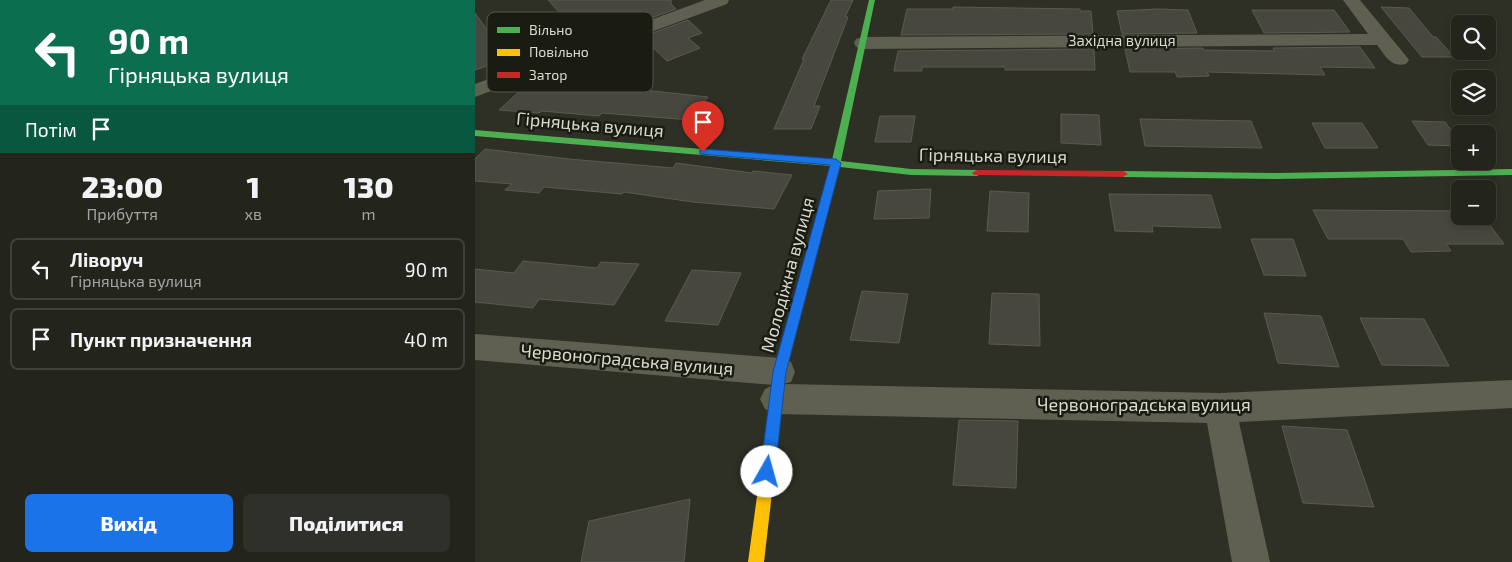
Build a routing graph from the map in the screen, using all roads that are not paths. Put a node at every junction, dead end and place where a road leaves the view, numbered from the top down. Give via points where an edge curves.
1 (721, 0) edge
2 (872, 0) edge
3 (1351, 0) edge
4 (653, 25) edge
5 (1382, 40) junction
6 (863, 43) junction
7 (1399, 60) dead end
8 (487, 87) edge
9 (475, 91) edge
10 (475, 133) edge
11 (836, 163) junction
12 (1512, 172) edge
13 (475, 347) edge
14 (778, 386) junction
15 (1508, 397) edge
16 (1220, 408) junction
17 (756, 562) edge
18 (1251, 562) edge

1 - 4 street
2 - 6 street, Молодіжна вулиця
3 - 5 street
5 - 6 street, Західна вулиця
5 - 7 street
6 - 11 street, Молодіжна вулиця
8 - 9 street
10 - 11 street, Гірняцька вулиця
11 - 12 street, Гірняцька вулиця via 911,172 1277,176
11 - 14 street, Молодіжна вулиця
13 - 14 street, Червоноградська вулиця
14 - 16 street, Червоноградська вулиця
14 - 17 street, Молодіжна вулиця
15 - 16 street, Червоноградська вулиця
16 - 18 street

